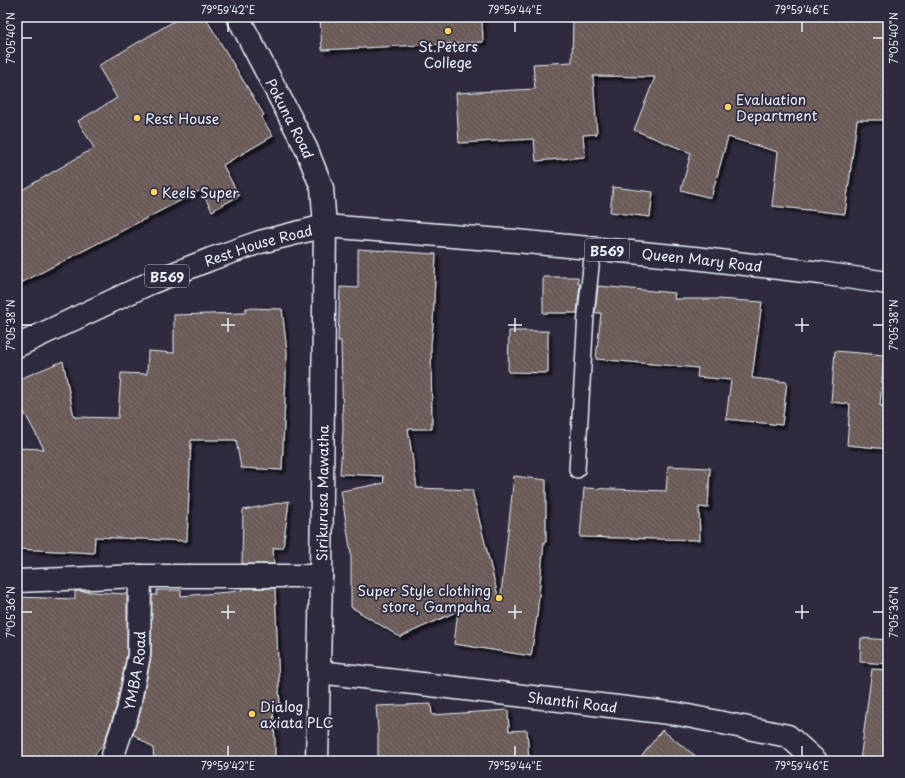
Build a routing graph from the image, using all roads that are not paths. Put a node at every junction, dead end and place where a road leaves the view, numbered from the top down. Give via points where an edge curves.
1 (238, 17) edge
2 (325, 226) junction
3 (593, 248) junction
4 (888, 283) edge
5 (17, 346) edge
6 (577, 470) dead end
7 (140, 576) junction
8 (321, 576) junction
9 (17, 581) edge
10 (318, 672) junction
11 (111, 761) edge
12 (317, 761) edge
13 (816, 761) edge

1 - 2 street, Pokuna Road via 306,148 322,188
2 - 3 street, Queen Mary Road / B569
2 - 5 street, Rest House Road / B569 via 260,242 170,275
2 - 8 street, Sirikurusa Mawatha
3 - 4 street, Queen Mary Road / B569
3 - 6 lane via 586,314
7 - 8 street
7 - 9 street
7 - 11 street, YMBA Road via 139,655 128,711
8 - 10 street, Sirikurusa Mawatha
10 - 12 street, Sirikurusa Mawatha
10 - 13 street, Shanthi Road via 678,714 788,736

